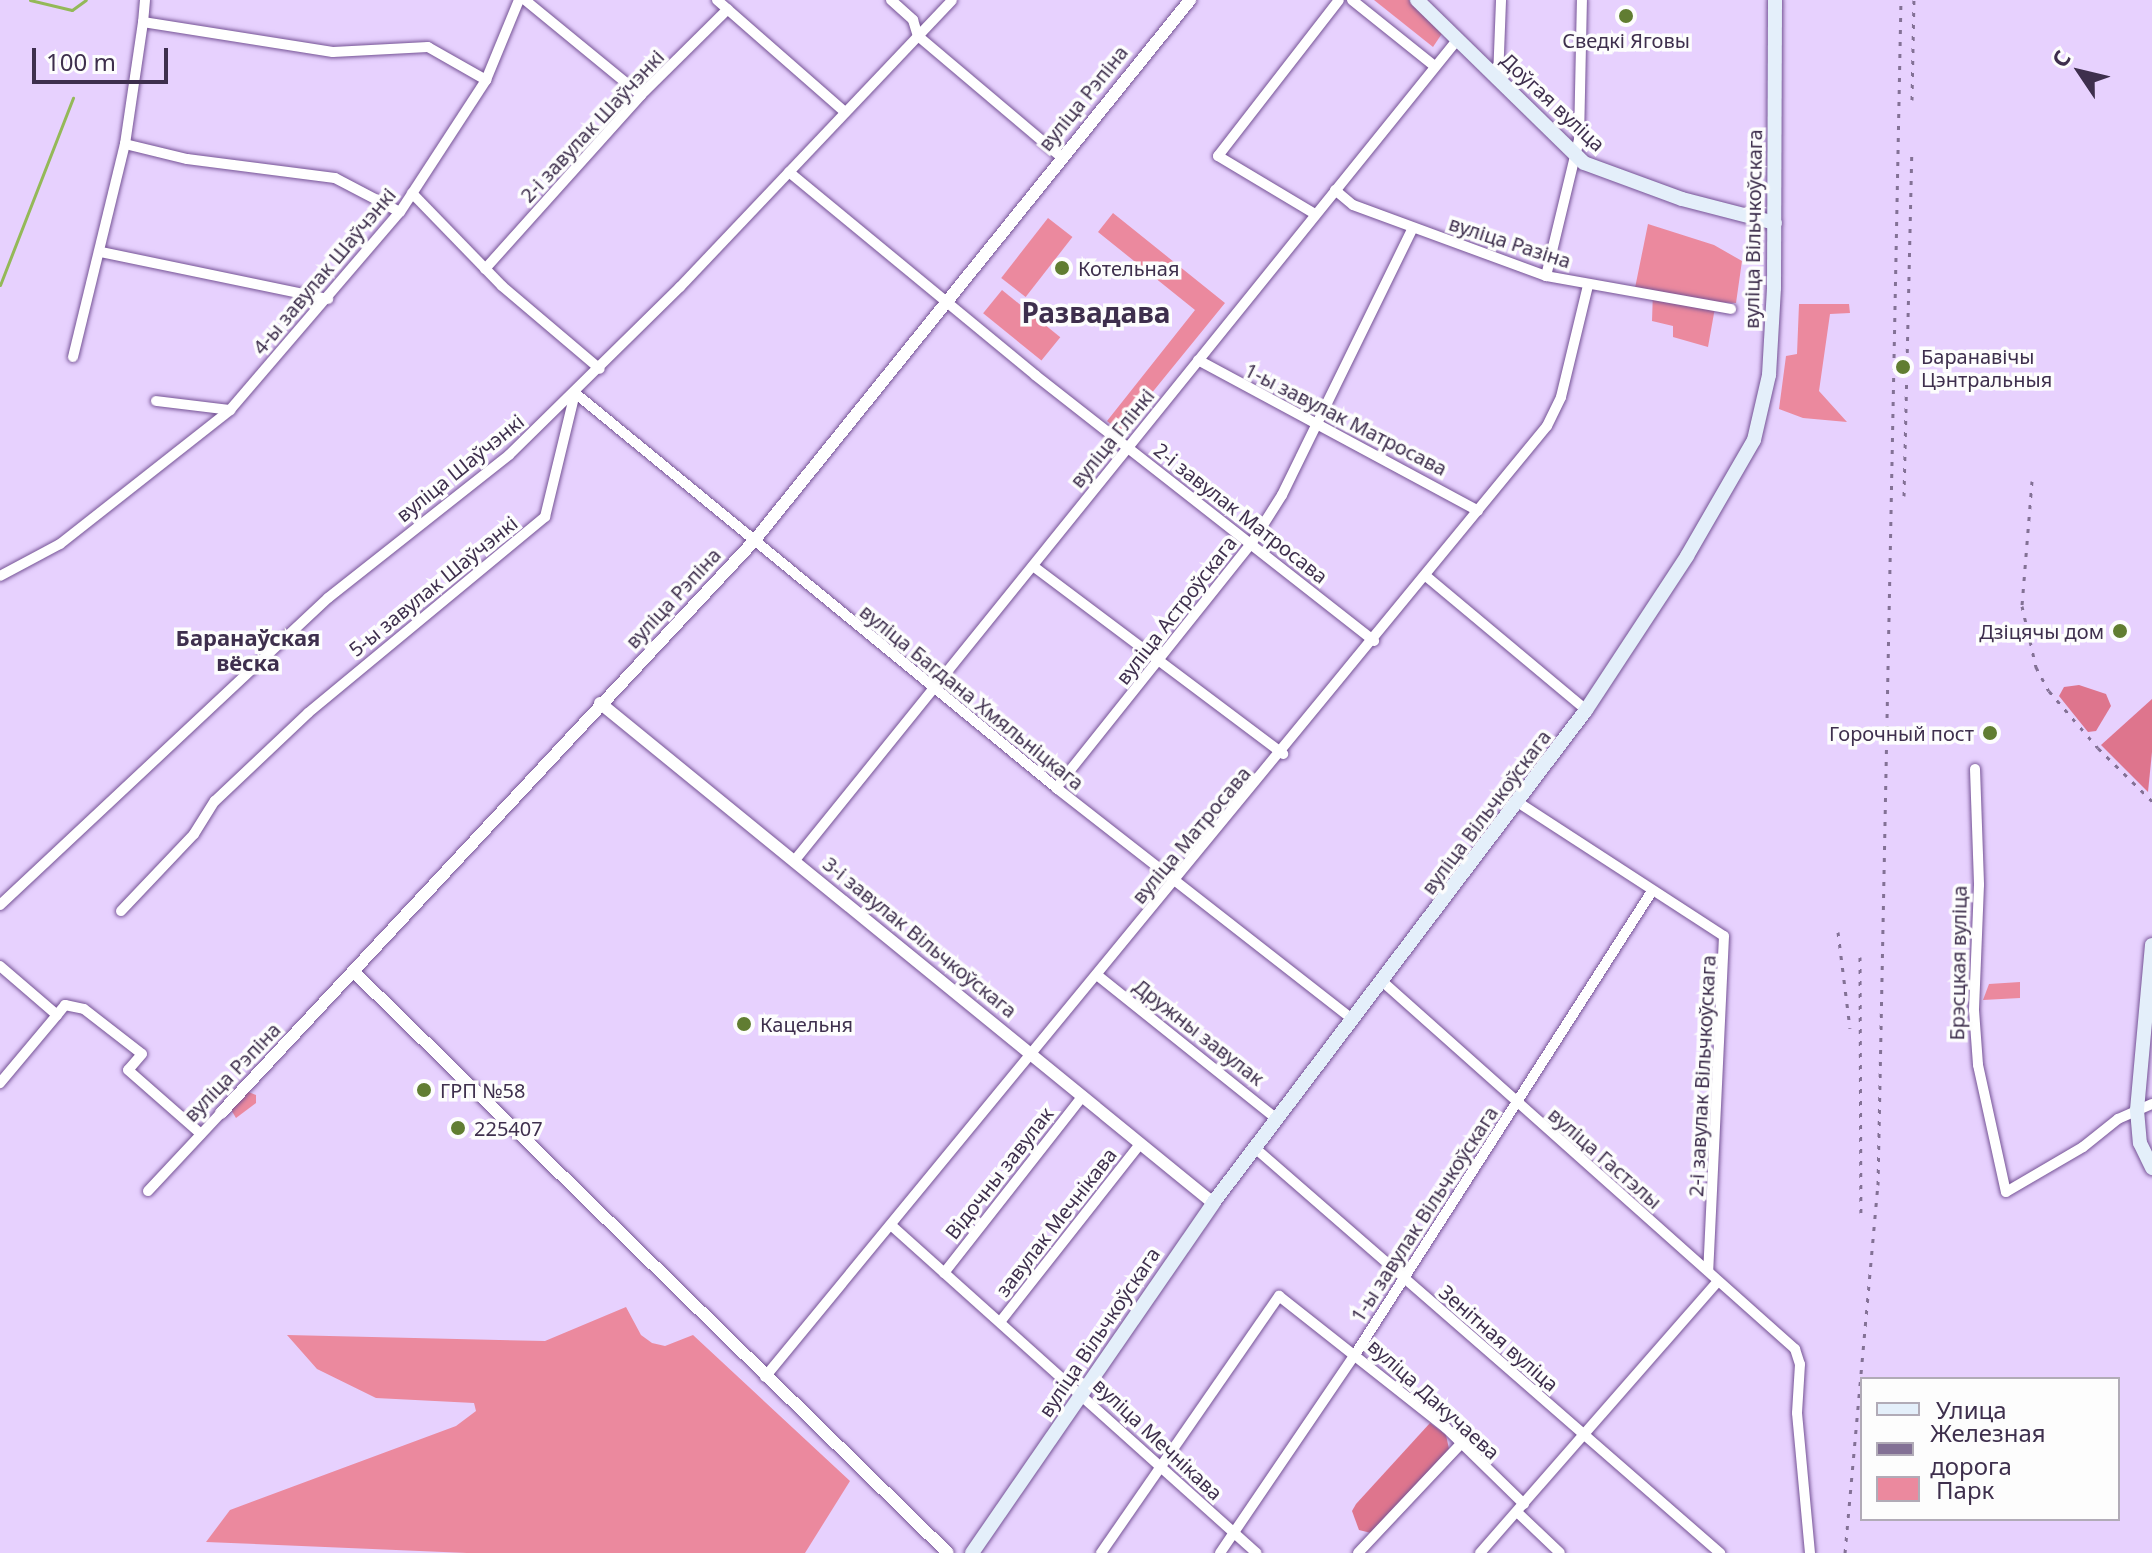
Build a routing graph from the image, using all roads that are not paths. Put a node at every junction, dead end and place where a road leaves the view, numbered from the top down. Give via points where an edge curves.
1 (145, 0) edge
2 (522, 0) edge
3 (717, 0) edge
4 (891, 0) edge
5 (952, 0) edge
6 (1190, 0) edge
7 (1339, 0) edge
8 (1352, 0) edge
9 (1417, 0) edge
10 (1501, 0) edge
11 (1582, 0) edge
12 (1775, 0) edge
13 (728, 9) junction
14 (143, 22) junction
15 (918, 36) junction
16 (1458, 39) junction
17 (1433, 65) junction
18 (1498, 79) junction
19 (486, 80) junction
20 (641, 95) junction
21 (845, 112) junction
22 (125, 144) junction
23 (1575, 156) junction
24 (1061, 157) junction
25 (789, 172) junction
26 (1335, 190) junction
27 (412, 193) junction
28 (400, 212) junction
29 (1315, 214) junction
30 (1775, 223) junction
31 (1413, 228) junction
32 (101, 252) junction
33 (485, 269) junction
34 (1546, 276) junction
35 (1588, 285) junction
36 (328, 299) junction
37 (946, 301) junction
38 (1731, 309) dead end
39 (73, 357) dead end
40 (1198, 360) junction
41 (600, 369) junction
42 (575, 393) junction
43 (156, 401) dead end
44 (230, 410) junction
45 (1314, 425) junction
46 (1128, 446) junction
47 (1478, 511) junction
48 (754, 541) junction
49 (1251, 544) junction
50 (1033, 566) junction
51 (0, 576) edge
52 (1426, 576) junction
53 (1374, 641) junction
54 (1160, 663) junction
55 (934, 687) junction
56 (600, 703) junction
57 (1586, 710) junction
58 (1283, 754) junction
59 (1975, 769) dead end
60 (1056, 788) junction
61 (1519, 803) junction
62 (795, 860) junction
63 (1175, 884) junction
64 (1652, 891) junction
65 (0, 905) edge
66 (121, 911) dead end
67 (2152, 945) edge
68 (0, 966) edge
69 (355, 973) junction
70 (1097, 975) junction
71 (1383, 982) junction
72 (57, 1015) junction
73 (1353, 1020) junction
74 (1032, 1054) junction
75 (0, 1083) edge
76 (1083, 1096) junction
77 (1516, 1103) junction
78 (2152, 1104) edge
79 (2137, 1110) junction
80 (221, 1113) joint
81 (1277, 1119) junction
82 (201, 1134) junction
83 (1140, 1144) junction
84 (1255, 1148) junction
85 (2152, 1168) edge
86 (148, 1191) dead end
87 (1213, 1203) junction
88 (891, 1225) junction
89 (1708, 1271) junction
90 (944, 1273) junction
91 (1404, 1279) junction
92 (1718, 1281) junction
93 (1000, 1322) junction
94 (1356, 1353) junction
95 (765, 1377) junction
96 (1082, 1393) junction
97 (1584, 1435) junction
98 (1459, 1446) junction
99 (1162, 1465) junction
100 (1520, 1508) junction
101 (1234, 1533) junction
102 (948, 1553) edge
103 (972, 1553) edge
104 (1101, 1553) edge
105 (1220, 1553) edge
106 (1256, 1553) edge
107 (1358, 1553) edge
108 (1480, 1553) edge
109 (1560, 1553) edge
110 (1720, 1553) edge
111 (1810, 1553) edge

1 - 14 street
2 - 19 street, 4-ы завулак Шаўчэнкі
2 - 20 street
3 - 13 street
4 - 15 street via 913,20
5 - 15 street, вуліца Шаўчэнкі
6 - 24 street, вуліца Рэпіна
7 - 29 street via 1218,156
8 - 17 street
9 - 16 main road, Доўгая вуліца
10 - 18 street
11 - 23 street
12 - 30 main road, вуліца Вільчкоўскага
13 - 20 street, 2-і завулак Шаўчэнкі
13 - 21 street
14 - 19 street via 333,52 428,47
14 - 22 street
15 - 21 street, вуліца Шаўчэнкі
15 - 24 street
16 - 17 street, вуліца Глінкі
16 - 18 main road, Доўгая вуліца
17 - 26 street, вуліца Глінкі
18 - 23 main road, Доўгая вуліца
19 - 27 street, 4-ы завулак Шаўчэнкі
20 - 33 street, 2-і завулак Шаўчэнкі
21 - 25 street, вуліца Шаўчэнкі
22 - 28 street via 187,159 335,178
22 - 32 street
23 - 30 main road, Доўгая вуліца via 1612,175
23 - 34 street
24 - 37 street, вуліца Рэпіна
25 - 37 street, 2-і завулак Матросава
25 - 41 street, вуліца Шаўчэнкі
26 - 29 street, вуліца Глінкі
26 - 31 street, вуліца Разіна via 1353,205
27 - 28 street, 4-ы завулак Шаўчэнкі
27 - 33 street
28 - 36 street, 4-ы завулак Шаўчэнкі
29 - 40 street, вуліца Глінкі
30 - 57 main road, вуліца Вільчкоўскага via 1769,375 1758,428 1713,513
31 - 34 street, вуліца Разіна
31 - 45 street, вуліца Астроўскага
32 - 36 street
32 - 39 street
33 - 41 street
34 - 35 street, вуліца Разіна
35 - 38 street, вуліца Разіна
35 - 47 street, вуліца Матросава via 1558,405
36 - 44 street, 4-ы завулак Шаўчэнкі
37 - 46 street, 2-і завулак Матросава
37 - 48 street, вуліца Рэпіна
40 - 45 street, 1-ы завулак Матросава
40 - 46 street, вуліца Глінкі
41 - 42 street, вуліца Шаўчэнкі
42 - 48 street, вуліца Багдана Хмяльніцкага
42 - 65 street, вуліца Шаўчэнкі via 509,455 328,598
42 - 66 street, 5-ы завулак Шаўчэнкі via 545,517 308,713 215,801 194,834
43 - 44 street
44 - 51 street, 4-ы завулак Шаўчэнкі via 60,544
45 - 47 street, 1-ы завулак Матросава
45 - 49 street, вуліца Астроўскага via 1282,495
46 - 49 street, 2-і завулак Матросава
46 - 50 street, вуліца Глінкі
47 - 52 street, вуліца Матросава
48 - 55 street, вуліца Багдана Хмяльніцкага
48 - 56 street, вуліца Рэпіна
49 - 53 street, 2-і завулак Матросава
49 - 54 street, вуліца Астроўскага
50 - 54 street
50 - 55 street, вуліца Глінкі
52 - 53 street, вуліца Матросава
52 - 57 street
53 - 58 street, вуліца Матросава
54 - 58 street
54 - 60 street, вуліца Астроўскага
55 - 60 street, вуліца Багдана Хмяльніцкага
55 - 62 street, вуліца Глінкі
56 - 62 street, 3-і завулак Вільчкоўскага
56 - 69 street, вуліца Рэпіна
57 - 61 main road, вуліца Вільчкоўскага
58 - 63 street, вуліца Матросава
59 - 79 street, Брэсцкая вуліца via 1978,1065 2006,1192
60 - 63 street, вуліца Багдана Хмяльніцкага
61 - 64 street, 2-і завулак Вільчкоўскага
61 - 71 main road, вуліца Вільчкоўскага
62 - 74 street, 3-і завулак Вільчкоўскага
63 - 70 street, вуліца Матросава
63 - 73 street, вуліца Багдана Хмяльніцкага
64 - 77 street, 1-ы завулак Вільчкоўскага
64 - 89 street, 2-і завулак Вільчкоўскага via 1715,928 1728,945
67 - 79 main road
68 - 72 street
69 - 80 street, вуліца Рэпіна
69 - 95 street
70 - 74 street, вуліца Матросава
70 - 81 street, Дружны завулак
71 - 73 main road, вуліца Вільчкоўскага
71 - 77 street, вуліца Гастэлы
72 - 75 street
72 - 82 street via 65,1005 84,1009 142,1054 128,1070
73 - 81 main road, вуліца Вільчкоўскага
74 - 76 street, 3-і завулак Вільчкоўскага
74 - 88 street, вуліца Матросава
76 - 83 street, 3-і завулак Вільчкоўскага
76 - 90 street, Відочны завулак
77 - 89 street, вуліца Гастэлы
77 - 91 street, 1-ы завулак Вільчкоўскага
78 - 79 street
79 - 85 main road via 2140,1143
80 - 82 street, вуліца Рэпіна
81 - 84 main road, вуліца Вільчкоўскага
82 - 86 street, вуліца Рэпіна
83 - 87 street, 3-і завулак Вільчкоўскага
83 - 93 street, завулак Мечнікава
84 - 87 main road, вуліца Вільчкоўскага
84 - 91 street, Зенітная вуліца
87 - 96 main road, вуліца Вільчкоўскага
88 - 90 street, вуліца Мечнікава
88 - 95 street, вуліца Матросава
89 - 92 street, вуліца Гастэлы
90 - 93 street, вуліца Мечнікава
91 - 94 street, 1-ы завулак Вільчкоўскага
91 - 97 street, Зенітная вуліца
92 - 97 street
92 - 111 street, вуліца Гастэлы via 1795,1349
93 - 96 street, вуліца Мечнікава
94 - 98 street, вуліца Дакучаева via 1446,1428
94 - 99 street, вуліца Дакучаева via 1279,1296
94 - 101 street, 1-ы завулак Вільчкоўскага
95 - 102 street
96 - 99 street, вуліца Мечнікава
96 - 103 main road, вуліца Вільчкоўскага
97 - 100 street
97 - 110 street, Зенітная вуліца
98 - 100 street, вуліца Дакучаева
98 - 107 street
99 - 101 street, вуліца Мечнікава
99 - 104 street
100 - 108 street
100 - 109 street, вуліца Дакучаева
101 - 105 street, 1-ы завулак Вільчкоўскага
101 - 106 street, вуліца Мечнікава

